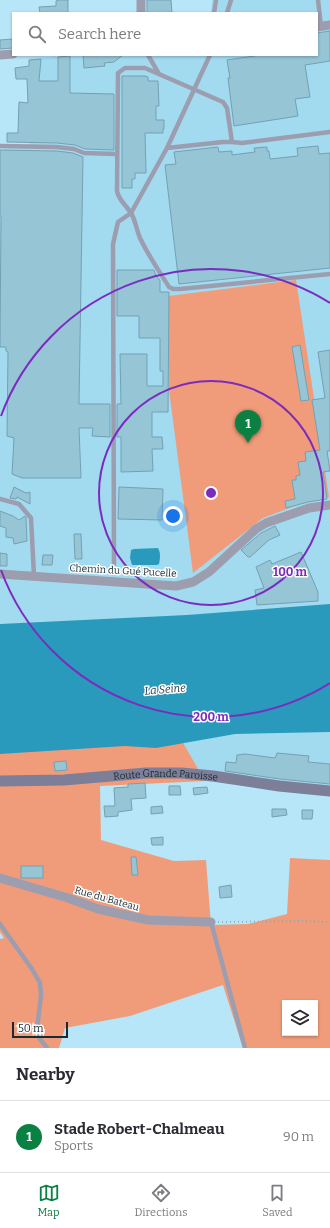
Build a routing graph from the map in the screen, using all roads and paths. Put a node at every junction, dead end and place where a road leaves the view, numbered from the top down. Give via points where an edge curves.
1 (141, 0) edge
2 (216, 0) edge
3 (231, 0) edge
4 (318, 0) edge
5 (141, 12) edge
6 (214, 12) edge
7 (227, 12) edge
8 (323, 26) edge
9 (12, 54) edge
10 (0, 55) edge
11 (149, 56) edge
12 (210, 56) edge
13 (159, 74) junction
14 (194, 89) junction
15 (330, 132) edge
16 (232, 142) junction
17 (0, 146) edge
18 (167, 148) junction
19 (117, 154) junction
20 (131, 213) junction
21 (330, 274) edge
22 (0, 498) edge
23 (330, 504) edge
24 (114, 564) dead end
25 (0, 574) edge
26 (34, 576) junction
27 (0, 781) edge
28 (330, 791) edge
29 (0, 878) edge
30 (211, 922) junction
31 (330, 922) edge
32 (0, 924) edge
33 (47, 1048) edge
34 (244, 1048) edge

1 - 5 street
2 - 6 lane
3 - 7 lane
4 - 8 lane
9 - 10 street
11 - 13 lane
12 - 14 lane
13 - 14 lane
13 - 19 lane via 145,68 125,68 118,73
14 - 16 lane via 223,102 227,108
14 - 18 lane
15 - 16 lane via 242,143
16 - 18 lane
17 - 19 lane via 74,148 84,153
18 - 20 lane
19 - 20 lane via 118,198
20 - 21 lane via 140,239 169,287 173,289
20 - 24 lane via 118,222 113,244
22 - 26 lane via 19,504 31,518
23 - 26 street, Chemin du Gué Pucelle via 309,508 266,523 209,572 193,582 176,586
25 - 26 street, Chemin du Gué Pucelle
27 - 28 main road, Route Grande Paroisse via 181,773
29 - 30 street, Rue du Bateau via 98,908 148,920
30 - 31 path
30 - 34 lane
32 - 33 lane via 40,983 37,1030

